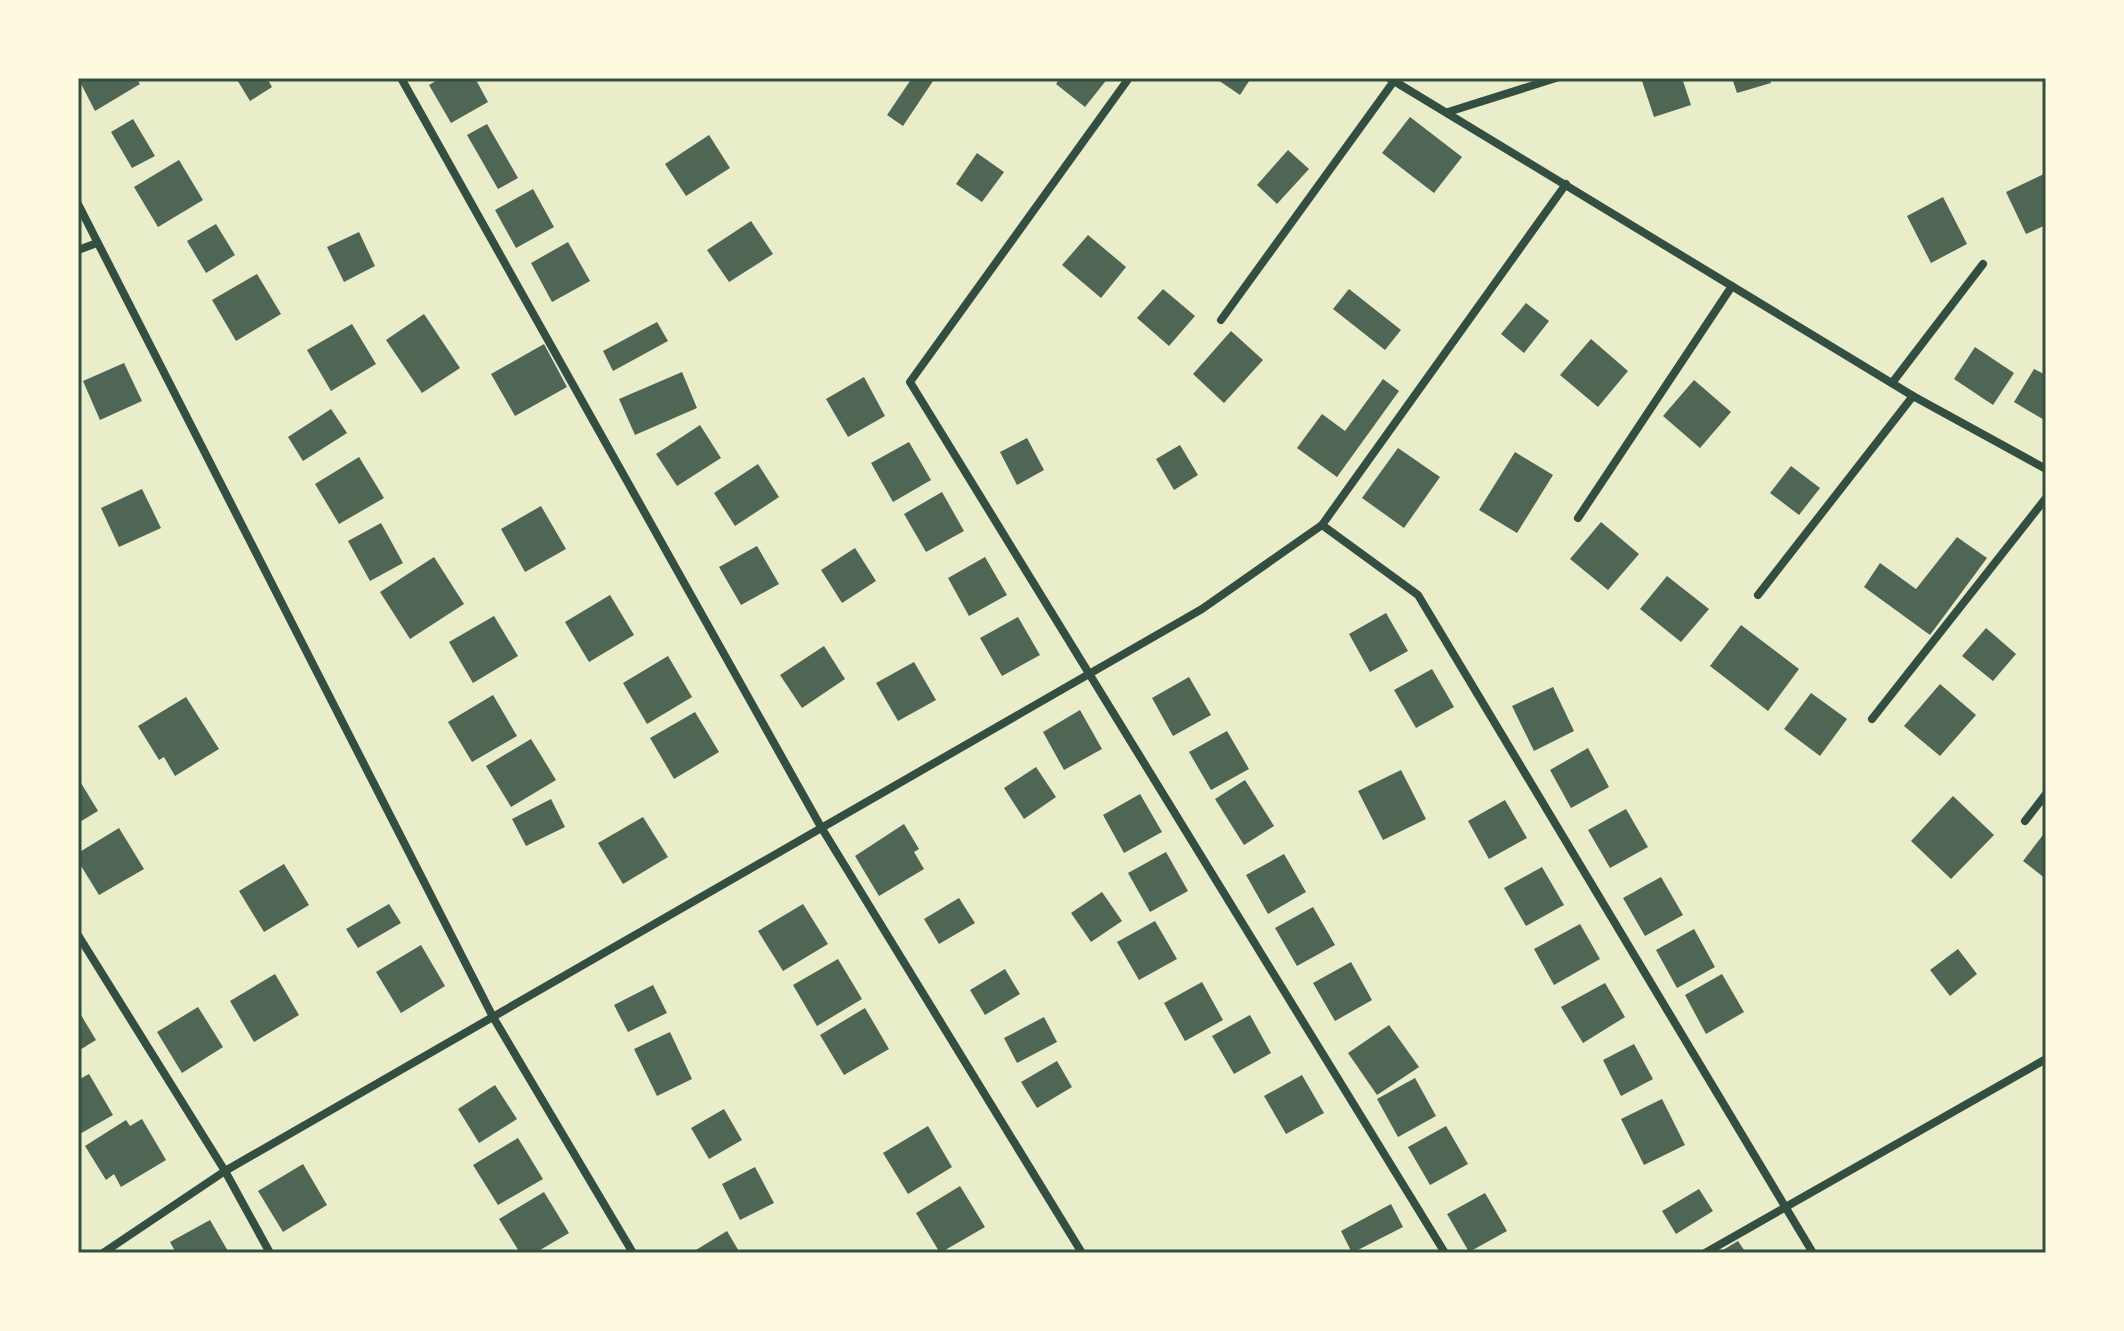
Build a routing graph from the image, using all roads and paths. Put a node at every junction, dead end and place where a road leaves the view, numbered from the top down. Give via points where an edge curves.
1 (401, 78) edge
2 (1129, 78) edge
3 (1556, 78) edge
4 (1391, 79) edge
5 (1448, 112) junction
6 (1566, 184) junction
7 (78, 204) edge
8 (97, 243) junction
9 (78, 250) edge
10 (1983, 264) dead end
11 (1732, 286) junction
12 (1221, 320) dead end
13 (1892, 383) junction
14 (1913, 396) junction
15 (2046, 469) edge
16 (2046, 498) edge
17 (1578, 518) dead end
18 (1322, 525) junction
19 (1758, 595) dead end
20 (1089, 672) junction
21 (1872, 719) dead end
22 (2046, 794) edge
23 (2025, 821) dead end
24 (821, 827) junction
25 (78, 935) edge
26 (493, 1017) junction
27 (2046, 1059) edge
28 (225, 1171) junction
29 (1788, 1209) junction
30 (103, 1253) edge
31 (270, 1253) edge
32 (633, 1253) edge
33 (1082, 1253) edge
34 (1445, 1253) edge
35 (1705, 1253) edge
36 (1813, 1253) edge

1 - 24 street
2 - 20 street via 910,382
3 - 5 street
4 - 5 street
4 - 12 street
5 - 6 street
6 - 11 street
6 - 18 street
7 - 8 street
8 - 9 street
8 - 26 street
10 - 13 street
11 - 13 street
11 - 17 street
13 - 14 street
14 - 15 street
14 - 19 street
16 - 21 street
18 - 20 street via 1202,609
18 - 29 street via 1418,595
20 - 24 street
20 - 34 street
22 - 23 street
24 - 26 street
24 - 33 street
25 - 28 street
26 - 28 street
26 - 32 street
27 - 29 street
28 - 30 street
28 - 31 street
29 - 35 street
29 - 36 street

